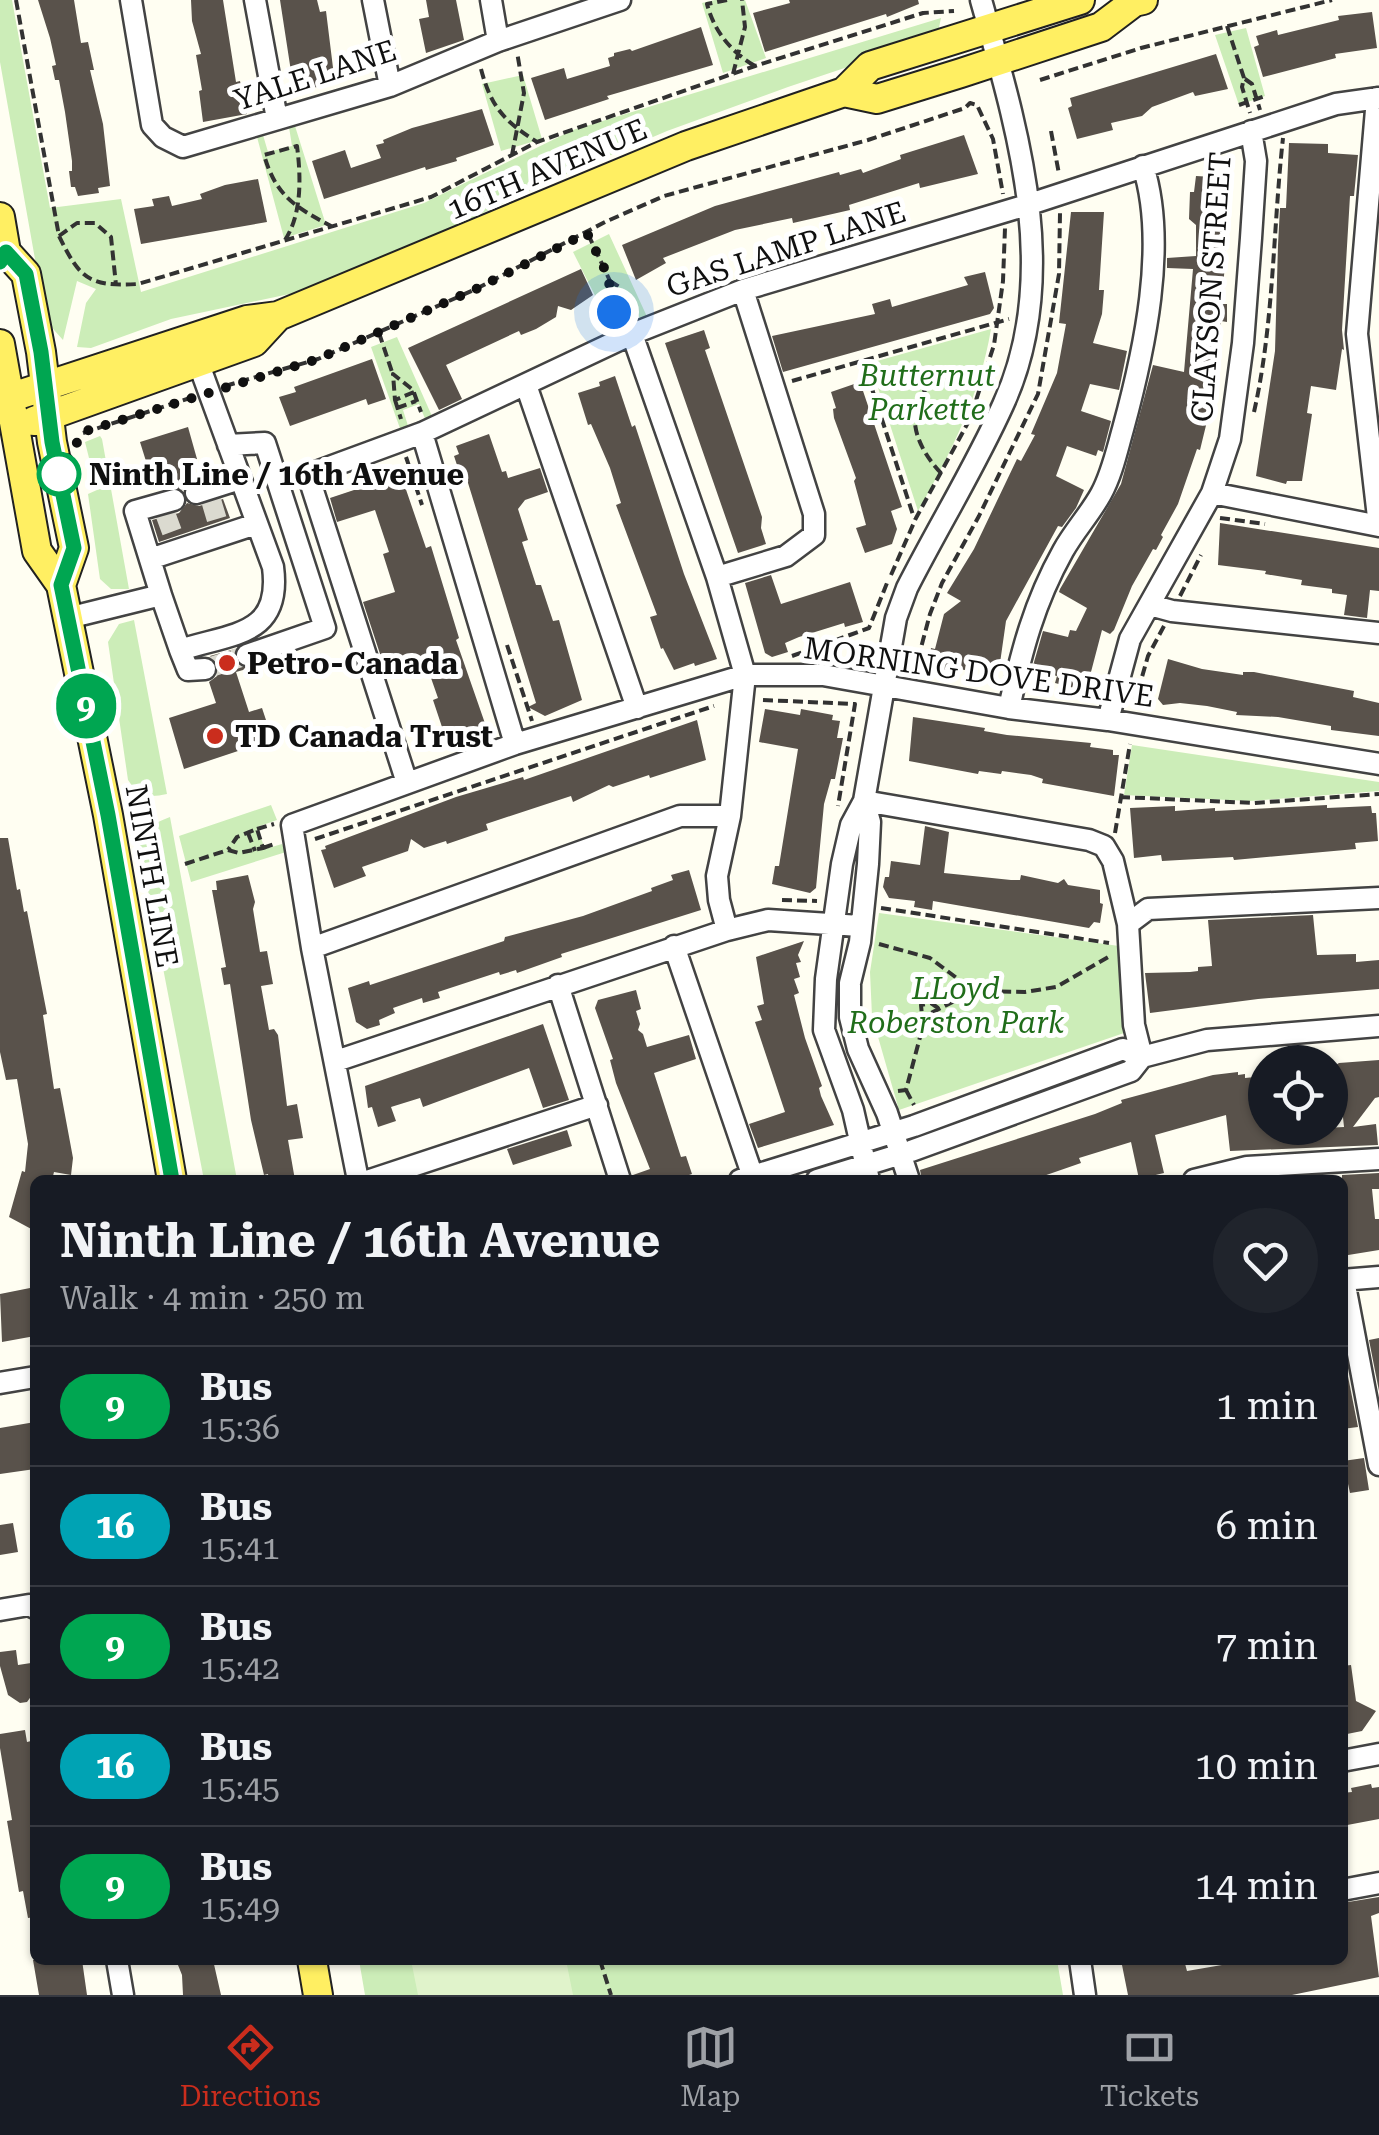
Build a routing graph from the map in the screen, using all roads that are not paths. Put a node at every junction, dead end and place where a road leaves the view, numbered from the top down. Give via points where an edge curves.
1 (131, 0) edge
2 (255, 0) edge
3 (372, 0) edge
4 (490, 0) edge
5 (981, 0) edge
6 (1080, 0) edge
7 (1131, 1) edge
8 (609, 2) edge
9 (989, 28) junction
10 (506, 38) junction
11 (997, 60) junction
12 (390, 86) junction
13 (844, 92) junction
14 (1378, 98) edge
15 (277, 118) junction
16 (1258, 128) junction
17 (1143, 166) junction
18 (1030, 204) junction
19 (0, 216) edge
20 (3, 257) edge
21 (742, 290) junction
22 (278, 316) junction
23 (638, 332) junction
24 (0, 344) edge
25 (198, 362) junction
26 (526, 385) junction
27 (46, 386) junction
28 (6, 399) edge
29 (49, 415) junction
30 (8, 430) edge
31 (419, 434) junction
32 (228, 444) junction
33 (240, 479) junction
34 (1212, 493) junction
35 (205, 494) dead end
36 (166, 506) dead end
37 (256, 524) junction
38 (1379, 526) edge
39 (150, 558) junction
40 (717, 576) junction
41 (61, 585) junction
42 (161, 595) junction
43 (1150, 605) junction
44 (68, 618) junction
45 (261, 624) junction
46 (1379, 633) edge
47 (290, 640) junction
48 (180, 650) junction
49 (247, 655) tunnel mouth
50 (206, 669) dead end
51 (745, 675) junction
52 (883, 687) junction
53 (636, 708) junction
54 (1009, 708) junction
55 (1108, 720) junction
56 (516, 744) junction
57 (1379, 764) edge
58 (407, 783) junction
59 (864, 801) junction
60 (730, 816) junction
61 (1379, 898) edge
62 (1128, 924) junction
63 (860, 925) junction
64 (833, 926) junction
65 (728, 930) junction
66 (674, 946) junction
67 (312, 948) junction
68 (558, 985) junction
69 (1379, 1026) edge
70 (1142, 1058) junction
71 (336, 1061) junction
72 (597, 1105) junction
73 (892, 1131) junction
74 (860, 1141) junction
75 (899, 1152) junction
76 (1379, 1159) edge
77 (866, 1172) edge
78 (171, 1175) edge
79 (357, 1175) edge
80 (385, 1175) edge
81 (618, 1175) edge
82 (748, 1175) edge
83 (758, 1175) edge
84 (907, 1175) edge
85 (1214, 1175) edge
86 (1379, 1277) edge
87 (1348, 1280) edge
88 (1348, 1301) edge
89 (30, 1378) edge
90 (0, 1383) edge
91 (1379, 1465) edge
92 (30, 1606) edge
93 (0, 1610) edge
94 (1379, 1754) edge
95 (1348, 1760) edge
96 (1379, 1883) edge
97 (1348, 1889) edge
98 (118, 1965) edge
99 (313, 1965) edge
100 (1081, 1965) edge
101 (123, 1995) edge
102 (318, 1995) edge
103 (1085, 1995) edge

1 - 15 street, YALE LANE via 152,124 163,136 182,147
2 - 15 street
3 - 12 street
4 - 10 street
5 - 9 street
6 - 9 main road, 16TH AVENUE
7 - 11 main road, 16TH AVENUE via 1102,27
8 - 10 street, YALE LANE
9 - 11 street
9 - 13 main road, 16TH AVENUE via 870,66
10 - 12 street, YALE LANE
11 - 13 main road, 16TH AVENUE via 877,99
11 - 18 street
12 - 15 street, YALE LANE
13 - 22 main road, 16TH AVENUE via 686,146
14 - 16 street, GAS LAMP LANE
14 - 38 street via 1357,334
16 - 17 street, GAS LAMP LANE
16 - 34 street, CLAYSON STREET via 1230,439
17 - 18 street, GAS LAMP LANE
17 - 54 street via 1154,226 1139,370 1102,493 1065,546 1026,630
18 - 21 street, GAS LAMP LANE
18 - 52 street via 1022,352 1004,403 896,618
19 - 20 main road, NINTH LINE
20 - 27 main road, NINTH LINE via 26,274
21 - 23 street, GAS LAMP LANE
21 - 40 street via 814,514 814,534 786,556
22 - 25 main road, 16TH AVENUE via 254,342
22 - 27 main road, 16TH AVENUE via 246,320
23 - 26 street, GAS LAMP LANE
23 - 40 street
24 - 28 main road, NINTH LINE
25 - 29 main road, 16TH AVENUE
25 - 32 street
26 - 31 street, GAS LAMP LANE
26 - 53 street
27 - 28 main road, 16TH AVENUE
27 - 29 main road, NINTH LINE
28 - 30 main road, NINTH LINE
29 - 30 main road, 16TH AVENUE
29 - 41 main road, NINTH LINE via 74,548
30 - 41 main road, NINTH LINE via 37,551
31 - 56 street
31 - 58 street, GAS LAMP LANE via 308,475
32 - 33 street
32 - 47 street via 265,443 325,628
33 - 35 street
33 - 37 street
34 - 38 street
34 - 43 street, CLAYSON STREET
36 - 39 street via 135,511
37 - 39 street
37 - 45 street via 276,590
39 - 42 street
40 - 51 street
41 - 44 main road, NINTH LINE
42 - 44 street
42 - 48 street
43 - 46 street
43 - 55 street, CLAYSON STREET via 1130,639
44 - 78 main road, NINTH LINE
45 - 47 street
45 - 48 street
47 - 49 street
48 - 50 street via 188,670
51 - 52 street, MORNING DOVE DRIVE via 823,675
51 - 53 street, MORNING DOVE DRIVE
51 - 60 street
52 - 54 street, MORNING DOVE DRIVE
52 - 59 street
53 - 56 street, MORNING DOVE DRIVE
54 - 55 street, MORNING DOVE DRIVE
55 - 57 street, MORNING DOVE DRIVE via 1133,715
56 - 58 street, MORNING DOVE DRIVE
58 - 67 street, MORNING DOVE DRIVE via 284,819
59 - 62 street via 1104,846
59 - 63 street via 870,822
59 - 64 street via 828,902
60 - 65 street via 717,876
60 - 67 street via 680,816
61 - 62 street via 1148,909
62 - 70 street
63 - 64 street
63 - 73 street via 850,1017
64 - 65 street via 768,920
64 - 74 street via 824,1030
65 - 66 street
66 - 68 street
66 - 82 street
67 - 71 street
68 - 71 street
68 - 72 street
69 - 70 street via 1207,1040
70 - 73 street via 1123,1049
70 - 75 street via 1131,1070
71 - 79 street
72 - 80 street
72 - 81 street
73 - 74 street
73 - 75 street
74 - 77 street
74 - 83 street
75 - 77 street
75 - 84 street
76 - 85 street
86 - 87 street
88 - 91 street
89 - 90 street
92 - 93 street
94 - 95 street
96 - 97 street
98 - 101 street
99 - 102 main road
100 - 103 street

